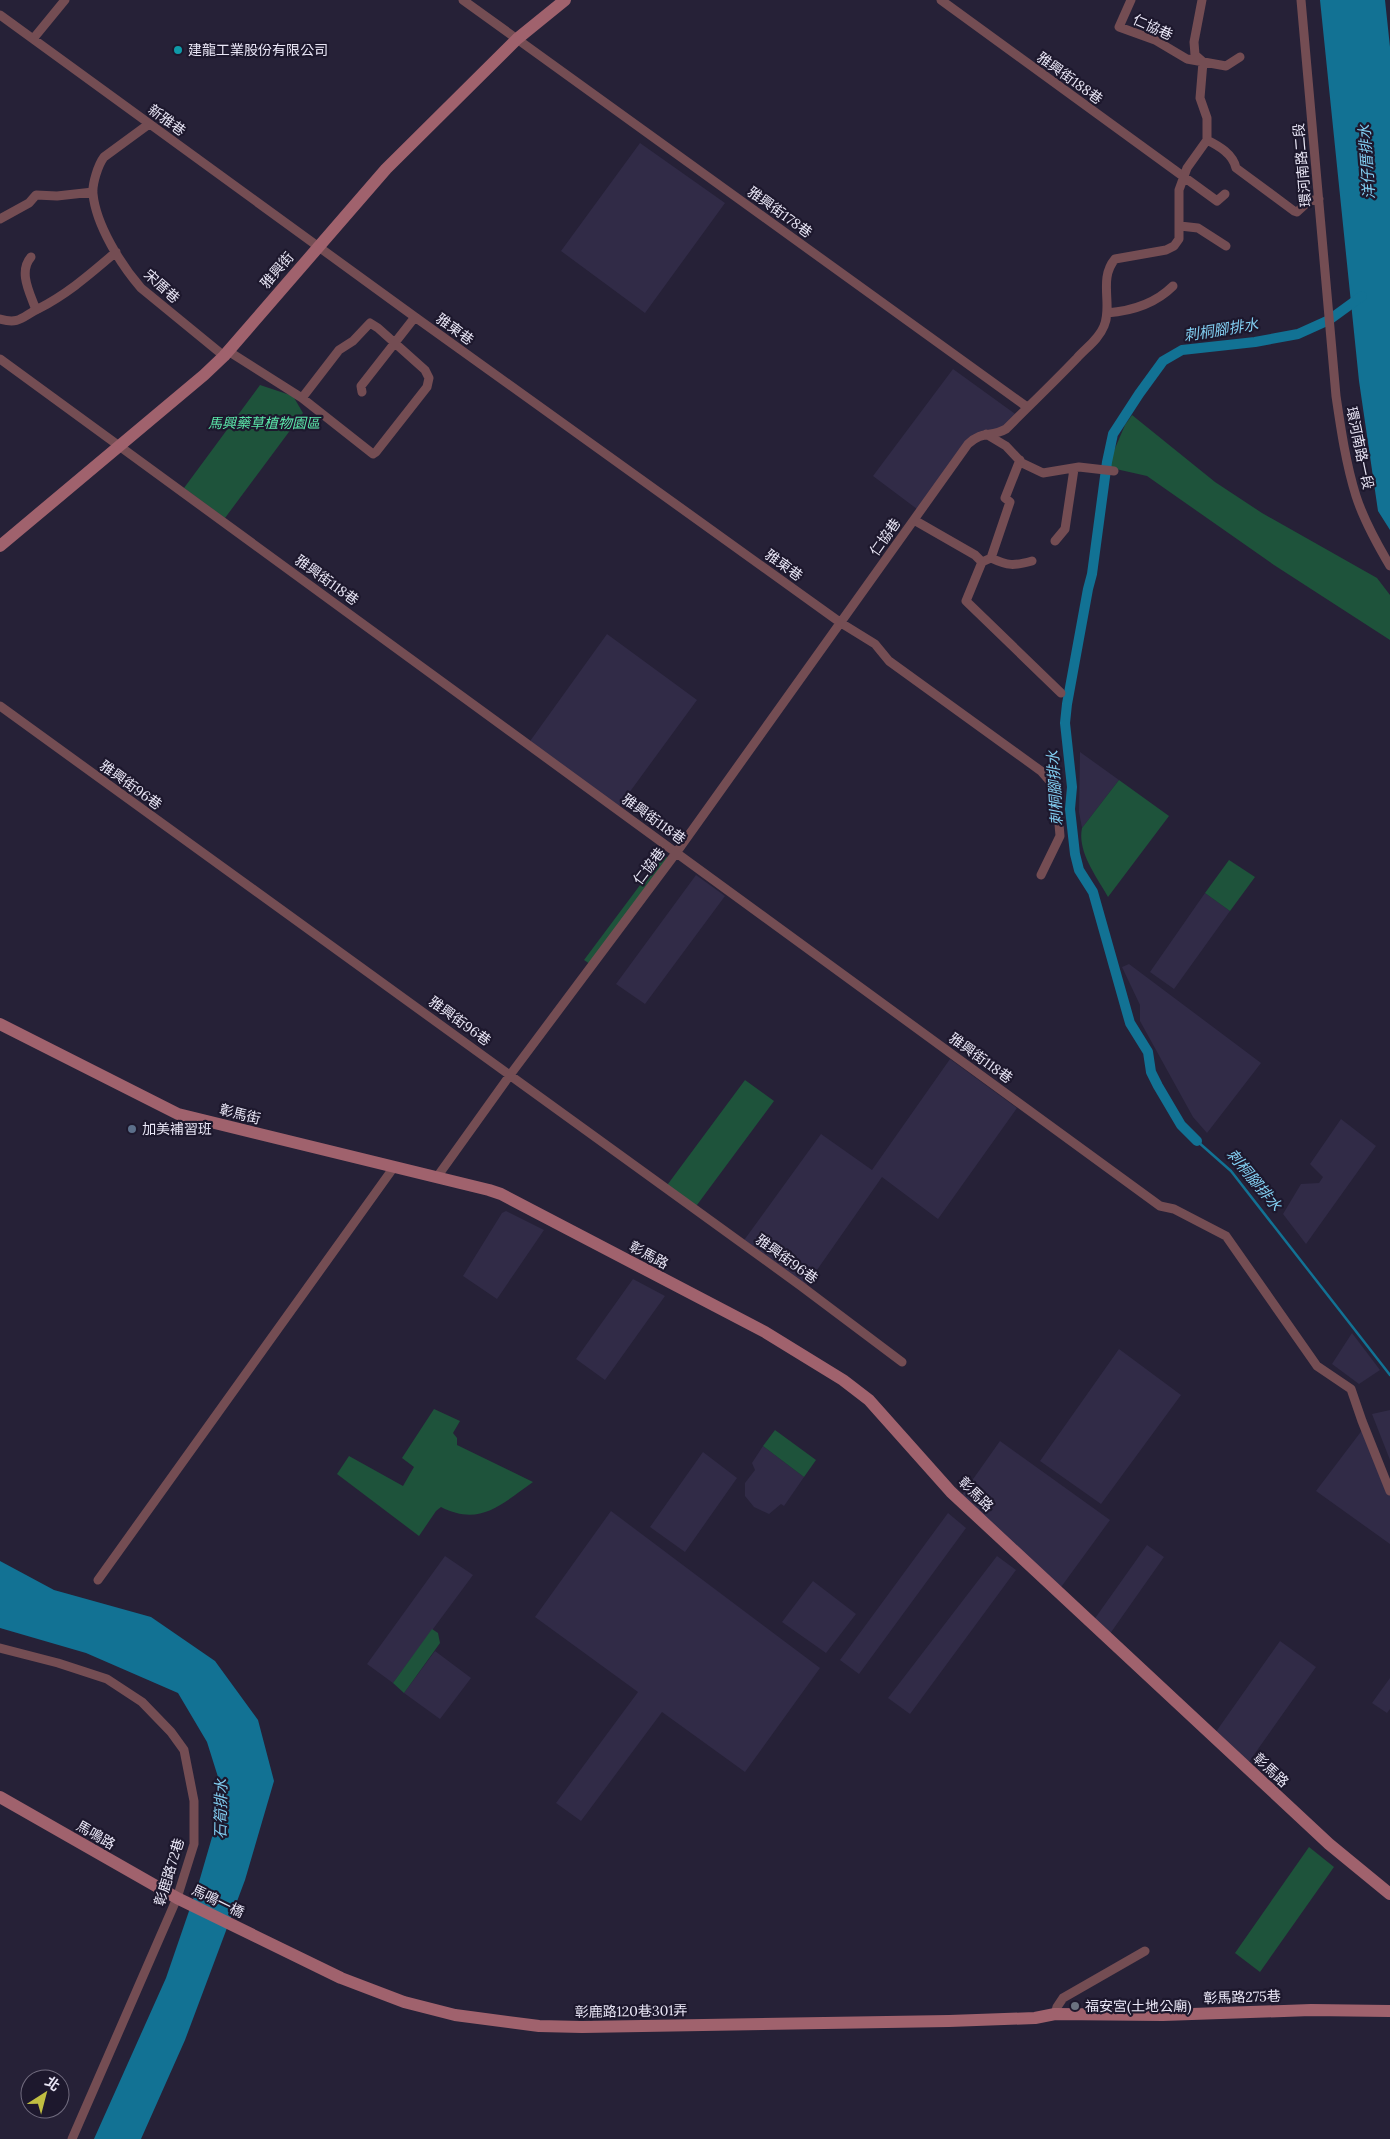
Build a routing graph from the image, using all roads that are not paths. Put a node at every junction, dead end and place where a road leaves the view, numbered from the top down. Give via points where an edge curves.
1 (65, 0) edge
2 (463, 0) edge
3 (565, 0) edge
4 (941, 0) edge
5 (1131, 0) edge
6 (1202, 0) edge
7 (1301, 0) edge
8 (0, 15) edge
9 (33, 39) junction
10 (517, 39) junction
11 (1240, 57) dead end
12 (1203, 62) junction
13 (149, 124) junction
14 (1207, 140) junction
15 (1184, 176) junction
16 (93, 192) junction
17 (1225, 194) dead end
18 (1319, 199) junction
19 (0, 219) edge
20 (1180, 226) junction
21 (318, 246) junction
22 (1226, 246) dead end
23 (116, 252) junction
24 (31, 257) dead end
25 (1173, 286) dead end
26 (36, 310) junction
27 (1107, 314) junction
28 (415, 317) junction
29 (0, 319) edge
30 (1330, 328) joint
31 (394, 343) junction
32 (226, 353) junction
33 (0, 360) edge
34 (362, 392) dead end
35 (302, 398) junction
36 (1027, 408) junction
37 (986, 434) junction
38 (120, 446) junction
39 (1020, 460) junction
40 (1074, 469) junction
41 (1114, 471) dead end
42 (914, 520) junction
43 (1055, 541) dead end
44 (0, 546) edge
45 (987, 560) junction
46 (1032, 561) dead end
47 (1390, 566) edge
48 (841, 623) junction
49 (1061, 693) dead end
50 (0, 706) edge
51 (676, 853) junction
52 (1042, 875) dead end
53 (0, 1024) edge
54 (510, 1075) junction
55 (394, 1167) junction
56 (437, 1177) junction
57 (489, 1190) joint
58 (902, 1362) dead end
59 (1390, 1491) edge
60 (98, 1580) dead end
61 (0, 1648) edge
62 (0, 1797) edge
63 (1390, 1894) edge
64 (177, 1898) junction
65 (246, 1932) joint
66 (1145, 1952) dead end
67 (1390, 2011) edge
68 (1055, 2014) junction
69 (1035, 2018) joint
70 (72, 2139) edge

1 - 9 street
2 - 10 street, 雅興街178巷
3 - 10 street, 雅興街
4 - 15 street, 雅興街188巷
5 - 12 street, 仁協巷 via 1118,26 1155,40 1188,60
6 - 12 street, 仁協巷 via 1194,42 1195,55
7 - 18 street, 環河南路二段
8 - 9 street, 新雅巷
9 - 13 street, 新雅巷
10 - 21 street, 雅興街 via 386,168
10 - 36 street, 雅興街178巷
11 - 12 street, 仁協巷 via 1226,66
12 - 14 street, 仁協巷 via 1200,98 1207,118
13 - 16 street, 宋厝巷 via 104,157
13 - 21 street, 新雅巷
14 - 15 street, 仁協巷
14 - 18 street via 1219,146 1234,161 1236,168 1294,211 1298,212 1309,201
15 - 17 street, 雅興街188巷 via 1217,201
15 - 20 street, 仁協巷 via 1179,190
16 - 19 street via 57,196 36,194 29,203
16 - 23 street, 宋厝巷 via 99,218
18 - 30 street, 環河南路二段
20 - 22 street via 1198,228
20 - 27 street, 仁協巷 via 1179,239 1174,246 1115,259 1110,265 1106,279
21 - 28 street, 雅東巷
21 - 32 street, 雅興街
23 - 26 street via 55,302
23 - 32 street, 宋厝巷 via 141,288
24 - 26 street via 24,272
25 - 27 street via 1147,305
26 - 29 street via 27,318
27 - 36 street, 仁協巷 via 1104,326 1092,343
28 - 31 street, 雅東巷
28 - 48 street, 雅東巷
30 - 47 street, 環河南路一段 via 1346,458 1356,496
31 - 34 street, 雅東巷 via 361,386
31 - 35 street via 370,323 340,350
31 - 35 street via 425,370 429,382 373,454
32 - 35 street
32 - 38 street, 雅興街
33 - 38 street, 雅興街118巷
36 - 37 street, 仁協巷 via 1006,429
37 - 39 street via 1006,446
37 - 42 street, 仁協巷 via 977,436 968,444
38 - 44 street, 雅興街
38 - 51 street, 雅興街118巷
39 - 40 street via 1043,473
39 - 45 street via 1005,498 1010,502
40 - 41 street
40 - 43 street via 1065,529
42 - 45 street, 仁協巷
42 - 48 street, 仁協巷
45 - 46 street, 仁協巷 via 1015,565
45 - 49 street via 966,601
48 - 51 street, 仁協巷
48 - 52 street, 雅東巷 via 875,644 889,661 1041,771 1056,788 1060,836
50 - 54 street, 雅興街96巷
51 - 54 street, 仁協巷
51 - 59 street, 雅興街118巷 via 1160,1206 1174,1209 1226,1236 1317,1366 1352,1389
53 - 55 street, 彰馬街 via 178,1114
54 - 56 street, 仁協巷
54 - 58 street, 雅興街96巷
55 - 56 street, 彰馬街
55 - 60 street
56 - 57 street, 彰馬街
57 - 63 street, 彰馬路 via 765,1332 843,1380 869,1400 958,1498 1322,1838
61 - 64 street, 彰鹿路72巷 via 58,1662 107,1679 142,1702 184,1750 194,1801 194,1844
62 - 64 street, 馬鳴路
64 - 65 street, 馬鳴一橋
64 - 70 street, 彰鹿路72巷
65 - 69 street, 彰鹿路120巷301弄 via 341,1978 404,2002 490,2021 582,2027
66 - 68 street via 1063,1998
67 - 68 street, 彰馬路275巷
68 - 69 street, 彰馬路275巷

